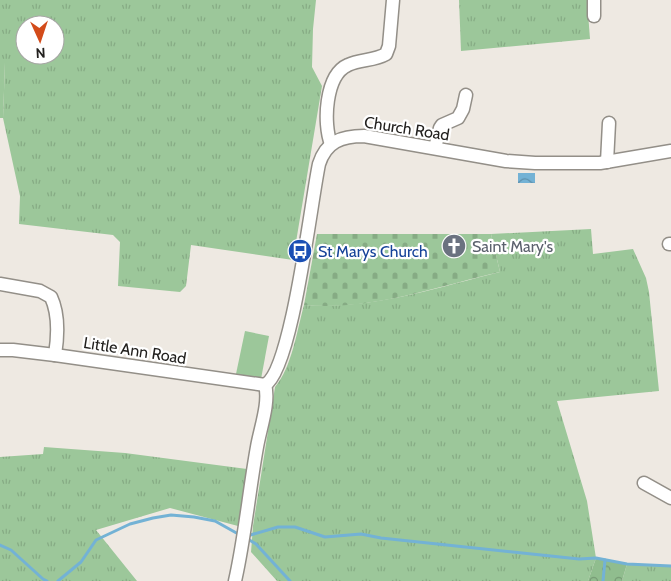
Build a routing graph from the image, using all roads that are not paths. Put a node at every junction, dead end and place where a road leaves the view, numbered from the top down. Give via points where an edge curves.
1 (392, 0) edge
2 (594, 0) edge
3 (594, 16) dead end
4 (466, 96) dead end
5 (609, 123) dead end
6 (331, 144) junction
7 (434, 148) junction
8 (671, 151) edge
9 (607, 162) junction
10 (0, 284) edge
11 (0, 350) edge
12 (56, 355) junction
13 (265, 385) junction
14 (644, 483) dead end
15 (671, 498) edge
16 (235, 581) edge

1 - 6 street via 386,54 349,64 335,77 326,124
2 - 3 street
4 - 7 street via 458,118 436,126
5 - 9 street
6 - 7 street, Church Road via 355,136
6 - 13 street via 319,164 286,344 272,379
7 - 9 street, Church Road via 519,162
8 - 9 street, Church Road
10 - 12 street via 40,290 50,297 55,311
11 - 12 street, Little Ann Road
12 - 13 street, Little Ann Road
13 - 16 street via 266,397
14 - 15 street

